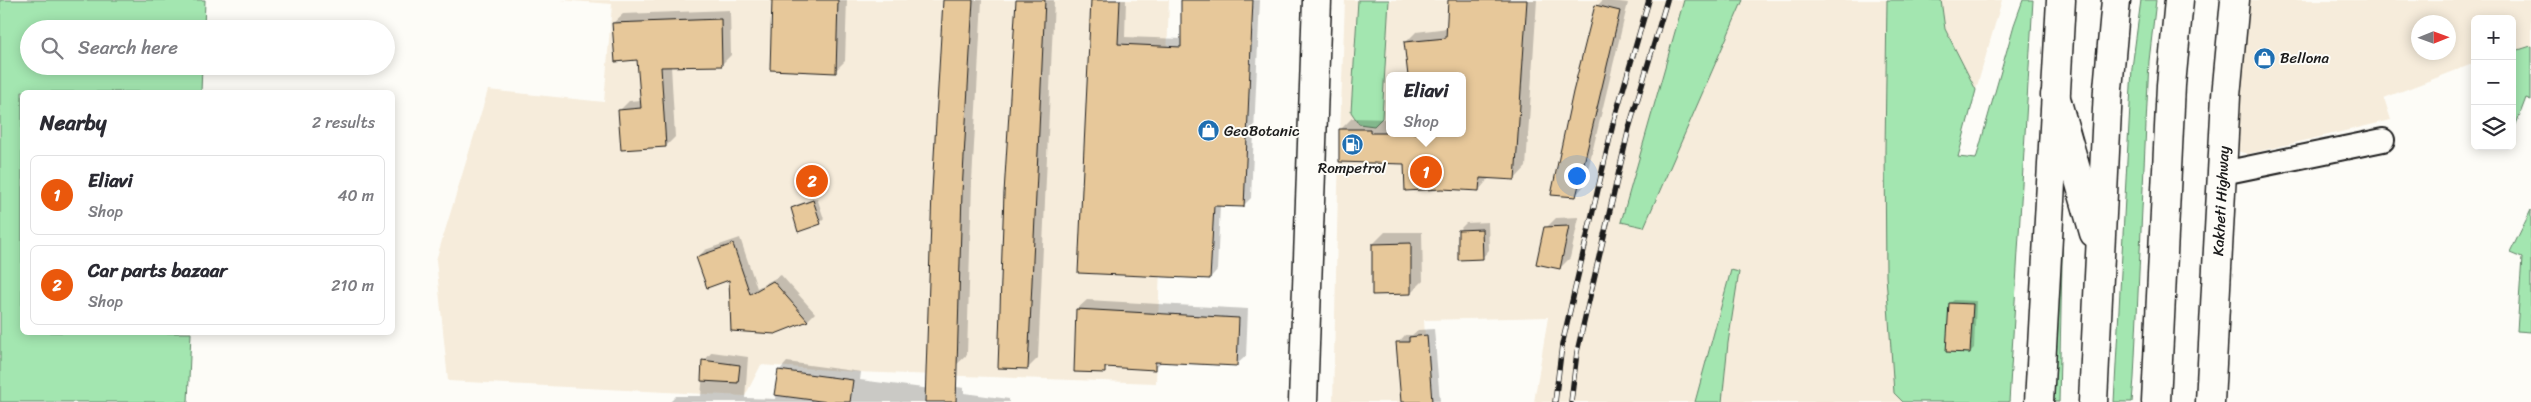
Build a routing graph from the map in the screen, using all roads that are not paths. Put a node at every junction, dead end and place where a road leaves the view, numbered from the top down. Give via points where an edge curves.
1 (1317, 0) edge
2 (2061, 0) edge
3 (2116, 0) edge
4 (2179, 0) edge
5 (2235, 0) edge
6 (2056, 95) junction
7 (2383, 140) dead end
8 (2223, 173) junction
9 (2100, 256) junction
10 (1303, 402) edge
11 (2039, 402) edge
12 (2093, 402) edge
13 (2156, 402) edge
14 (2210, 402) edge

1 - 10 main road
2 - 6 main road
3 - 9 main road
4 - 13 main road via 2171,85
5 - 8 main road, Kakheti Highway
6 - 9 main road
6 - 11 main road
7 - 8 street
8 - 14 main road, Kakheti Highway
9 - 12 main road

